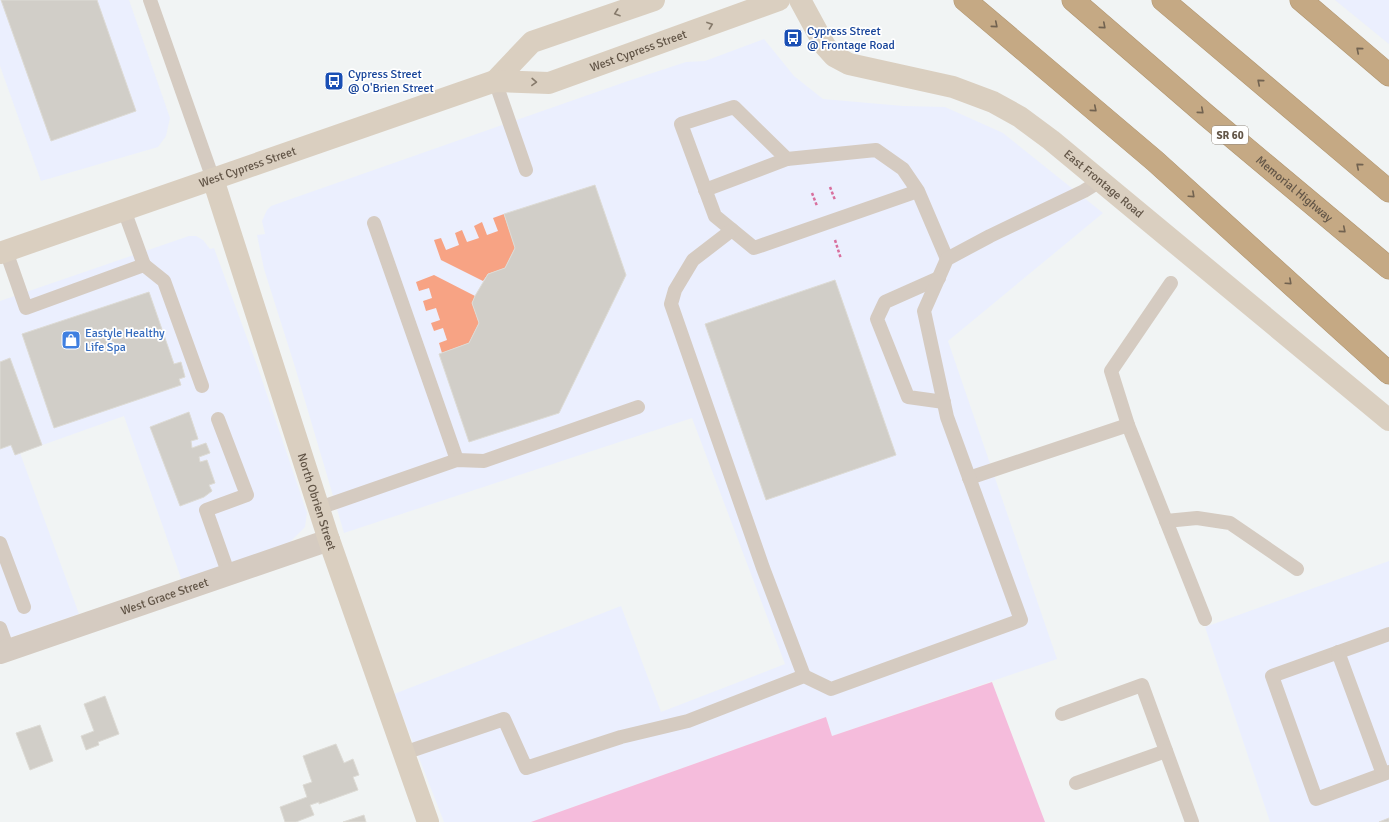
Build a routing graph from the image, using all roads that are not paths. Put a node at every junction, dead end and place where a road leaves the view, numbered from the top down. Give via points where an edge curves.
1 (150, 0) edge
2 (654, 0) edge
3 (779, 0) edge
4 (800, 0) edge
5 (965, 0) edge
6 (1073, 0) edge
7 (1163, 0) edge
8 (1301, 0) edge
9 (1389, 75) edge
10 (495, 81) junction
11 (787, 159) junction
12 (526, 170) dead end
13 (213, 179) junction
14 (1100, 181) junction
15 (706, 190) junction
16 (918, 191) junction
17 (1389, 191) edge
18 (124, 210) junction
19 (374, 223) dead end
20 (732, 230) junction
21 (3, 252) edge
22 (947, 259) junction
23 (144, 265) junction
24 (1389, 268) edge
25 (939, 278) junction
26 (1171, 283) dead end
27 (1389, 373) edge
28 (202, 386) dead end
29 (944, 402) junction
30 (638, 407) dead end
31 (218, 419) dead end
32 (1389, 420) edge
33 (1128, 425) junction
34 (457, 460) junction
35 (969, 478) junction
36 (319, 508) junction
37 (1166, 521) junction
38 (330, 540) junction
39 (0, 543) edge
40 (5, 569) edge
41 (1297, 569) dead end
42 (229, 575) junction
43 (24, 607) dead end
44 (1205, 619) dead end
45 (0, 628) edge
46 (1389, 634) edge
47 (4, 652) edge
48 (1338, 652) junction
49 (804, 676) junction
50 (1062, 714) dead end
51 (1166, 751) junction
52 (404, 753) junction
53 (1386, 773) edge
54 (1076, 783) dead end
55 (428, 822) edge
56 (1192, 822) edge

1 - 13 lane
2 -> 10 street, West Cypress Street via 532,42
10 -> 3 street, West Cypress Street via 549,83
4 - 14 street, East Frontage Road via 825,46 834,56 849,64 953,87 993,102 1020,117
5 -> 27 highway via 1154,161
6 -> 24 highway, Memorial Highway / SR 60
17 -> 7 highway
9 -> 8 highway
10 - 12 lane
10 - 13 street, West Cypress Street
11 - 15 lane
11 - 15 lane via 734,107 681,124
11 - 16 lane via 876,150 903,169
13 - 18 street, West Cypress Street
13 - 36 street, North Obrien Street
14 - 22 lane via 1084,192
14 - 32 street, East Frontage Road
15 - 20 lane via 715,216
16 - 20 lane via 754,248
16 - 22 lane
18 - 21 street, West Cypress Street
18 - 23 lane
19 - 34 lane
20 - 49 lane via 693,260 675,290 671,304
21 - 23 lane via 26,308
22 - 25 lane
23 - 28 lane via 164,281
25 - 29 lane via 924,311
25 - 29 lane via 886,302 877,320 908,397
26 - 33 lane via 1111,371
29 - 35 lane
30 - 34 lane via 484,461
31 - 42 lane via 247,495 206,510
33 - 35 lane
33 - 37 lane
34 - 36 lane
35 - 49 lane via 1021,620 831,689
36 - 38 street, North Obrien Street
37 - 41 lane via 1197,518 1230,523
37 - 44 lane
38 - 42 street, West Grace Street
38 - 52 street, North Obrien Street
39 - 40 lane
40 - 43 lane
42 - 47 street, West Grace Street
45 - 47 lane
46 - 48 lane
48 - 53 lane
48 - 53 lane via 1272,676 1316,799
49 - 52 lane via 688,721 621,737 526,768 504,719
50 - 51 lane via 1142,685
51 - 54 lane
51 - 56 lane
52 - 55 street, North Obrien Street

